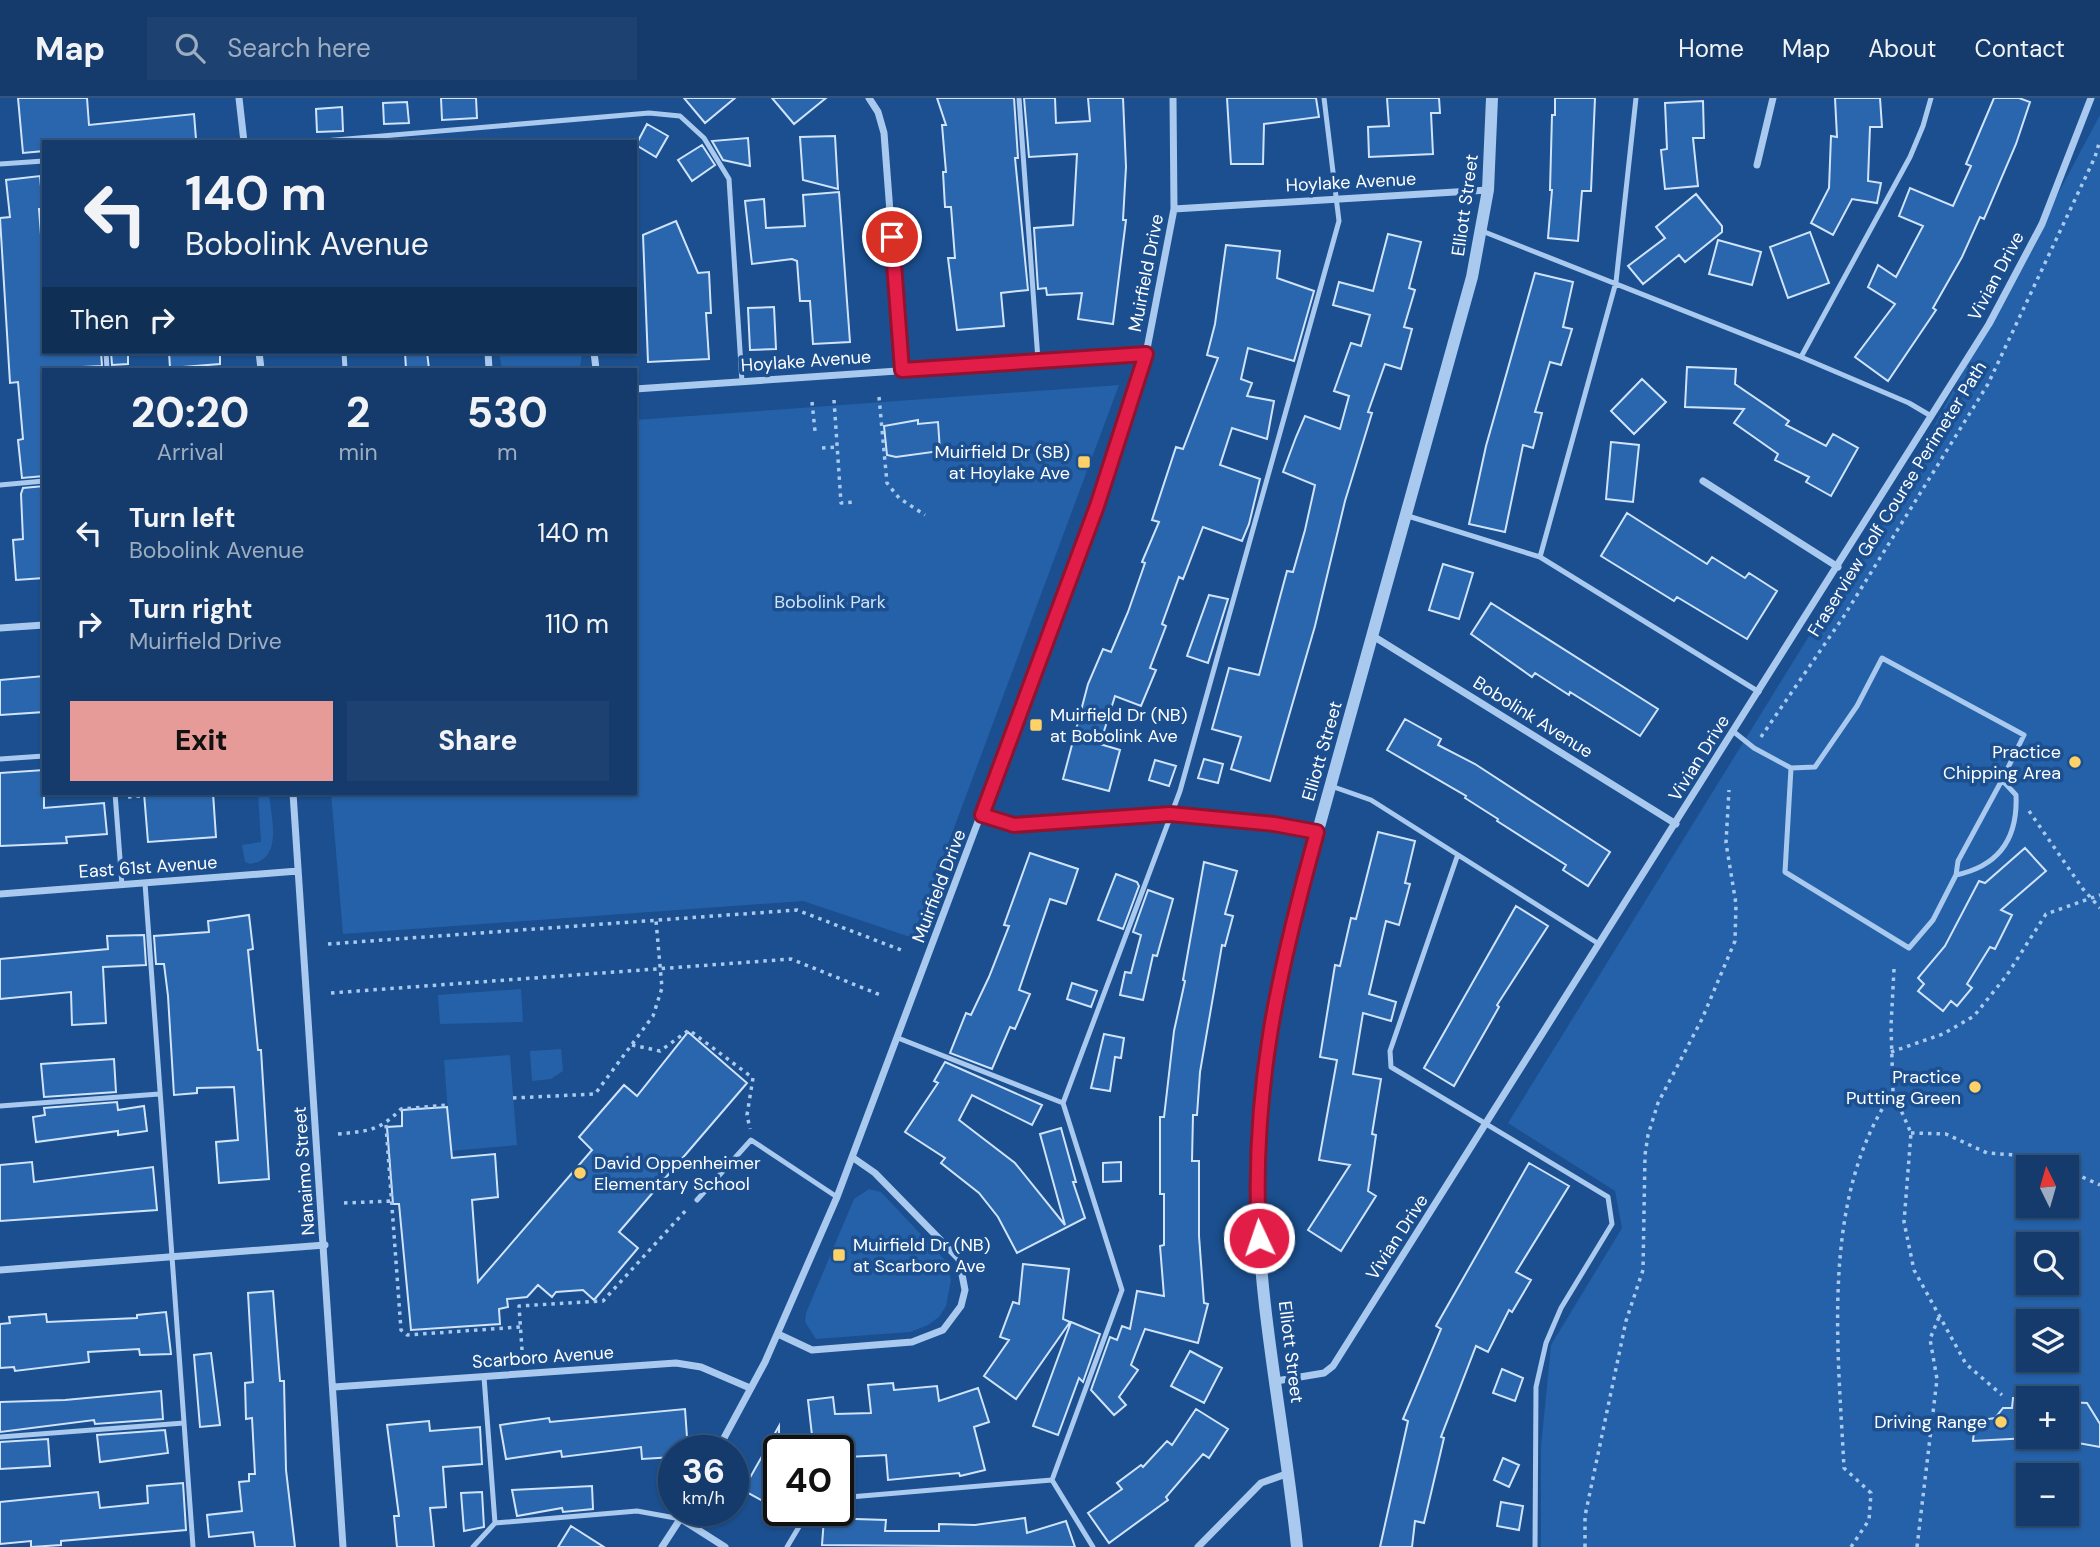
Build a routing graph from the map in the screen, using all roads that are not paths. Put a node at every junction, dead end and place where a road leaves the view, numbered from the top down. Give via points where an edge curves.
1 (239, 98) edge
2 (869, 98) edge
3 (1019, 98) edge
4 (1172, 98) edge
5 (1324, 98) edge
6 (1492, 98) edge
7 (1636, 98) edge
8 (1773, 98) edge
9 (1931, 98) edge
10 (2091, 98) edge
11 (244, 140) edge
12 (382, 140) edge
13 (42, 161) edge
14 (0, 164) edge
15 (1757, 164) dead end
16 (1488, 190) junction
17 (1337, 198) junction
18 (1174, 209) junction
19 (1482, 231) junction
20 (1616, 282) junction
21 (1146, 354) junction
22 (1801, 357) junction
23 (1038, 360) junction
24 (902, 370) junction
25 (741, 382) junction
26 (637, 389) edge
27 (1931, 416) junction
28 (42, 481) edge
29 (1703, 481) dead end
30 (0, 485) edge
31 (1406, 515) junction
32 (1539, 557) junction
33 (1838, 567) junction
34 (42, 625) edge
35 (0, 628) edge
36 (1373, 636) junction
37 (1759, 692) junction
38 (1734, 732) junction
39 (42, 756) edge
40 (0, 760) edge
41 (1791, 768) junction
42 (2001, 780) junction
43 (1330, 786) junction
44 (116, 795) edge
45 (293, 795) edge
46 (1170, 814) junction
47 (982, 815) junction
48 (1676, 824) junction
49 (1317, 832) junction
50 (1457, 857) junction
51 (298, 871) junction
52 (1956, 875) junction
53 (145, 883) junction
54 (122, 885) junction
55 (0, 894) edge
56 (1599, 944) junction
57 (898, 1038) junction
58 (159, 1094) junction
59 (1063, 1103) junction
60 (0, 1106) edge
61 (1488, 1124) junction
62 (852, 1157) junction
63 (837, 1197) junction
64 (697, 1200) road end
65 (325, 1245) junction
66 (172, 1258) junction
67 (0, 1270) edge
68 (778, 1334) junction
69 (484, 1377) junction
70 (1276, 1381) junction
71 (334, 1387) junction
72 (750, 1388) junction
73 (184, 1423) junction
74 (725, 1435) edge
75 (0, 1437) edge
76 (1289, 1474) junction
77 (1052, 1480) junction
78 (854, 1497) edge
79 (658, 1515) edge
80 (495, 1523) junction
81 (676, 1526) edge
82 (692, 1526) edge
83 (799, 1526) edge
84 (193, 1547) edge
85 (343, 1547) edge
86 (473, 1547) edge
87 (662, 1547) edge
88 (725, 1547) edge
89 (787, 1547) edge
90 (1093, 1547) edge
91 (1198, 1547) edge
92 (1297, 1547) edge
93 (1535, 1547) edge

1 - 11 street
2 - 24 street via 884,133
3 - 23 lane
4 - 18 street, Muirfield Drive
5 - 17 lane
6 - 16 street, Elliott Street
7 - 20 lane
8 - 15 street
9 - 22 lane via 1910,157
10 - 27 street, Vivian Drive via 2042,224 1989,324
12 - 25 lane via 649,113 680,116 704,138 729,179
13 - 14 lane
16 - 17 street, Hoylake Avenue
16 - 19 street, Elliott Street
17 - 18 street, Hoylake Avenue
17 - 46 lane via 1339,221
18 - 21 street, Muirfield Drive
19 - 20 lane
19 - 31 street, Elliott Street
20 - 22 lane
20 - 32 lane
21 - 23 street, Hoylake Avenue
21 - 47 street, Muirfield Drive via 1101,494
22 - 27 lane
23 - 24 street, Hoylake Avenue
24 - 25 street, Hoylake Avenue
25 - 26 street, Hoylake Avenue
27 - 33 street, Vivian Drive
28 - 30 lane
29 - 33 street
31 - 32 lane
31 - 36 street, Elliott Street
32 - 37 lane
33 - 37 street, Vivian Drive
34 - 35 street
36 - 43 street, Elliott Street
36 - 48 street, Bobolink Avenue
37 - 38 street, Vivian Drive
38 - 41 lane
38 - 48 street, Vivian Drive
39 - 40 lane
41 - 42 lane via 1815,767 1857,706 1882,658 2024,736
41 - 52 lane via 1785,872 1909,948 1933,920
42 - 52 lane via 1958,861
42 - 52 lane via 2014,790 2016,820 2011,836 1980,869
43 - 49 street, Elliott Street
43 - 50 lane via 1371,800
44 - 54 lane
45 - 51 street, Nanaimo Street
46 - 47 street via 1014,825
46 - 49 street
46 - 59 lane
47 - 57 street, Muirfield Drive
48 - 56 street, Vivian Drive
49 - 70 street, Elliott Street via 1273,1006 1261,1090 1259,1227
50 - 56 lane
50 - 61 lane via 1390,1051 1391,1067
51 - 53 street, East 61st Avenue
51 - 65 street, Nanaimo Street
53 - 54 street, East 61st Avenue
53 - 58 lane
54 - 55 street, East 61st Avenue
56 - 61 street, Vivian Drive
57 - 59 lane
57 - 62 street, Muirfield Drive
58 - 60 lane
58 - 66 lane
59 - 77 lane via 1122,1290
61 - 70 street, Vivian Drive via 1333,1366 1324,1373
61 - 93 lane via 1608,1197 1612,1224 1561,1308 1543,1354 1536,1387
62 - 63 street, Muirfield Drive
62 - 68 street via 871,1169 959,1259 965,1290 961,1306 943,1330 912,1342 811,1350
63 - 64 lane via 751,1140
63 - 68 street, Muirfield Drive
65 - 66 street
65 - 71 street, Nanaimo Street
66 - 67 street
66 - 73 lane
68 - 72 street, Muirfield Drive
69 - 71 street, Scarboro Avenue
69 - 72 street, Scarboro Avenue via 677,1363 701,1367
69 - 80 lane
70 - 76 street, Elliott Street
71 - 85 street, Nanaimo Street
72 - 74 street, Muirfield Drive
73 - 75 lane
73 - 84 lane
76 - 91 street via 1261,1483
76 - 92 street, Elliott Street
77 - 78 lane
77 - 90 lane
79 - 80 lane via 637,1511
80 - 86 lane
81 - 87 street
82 - 88 street
83 - 89 lane

